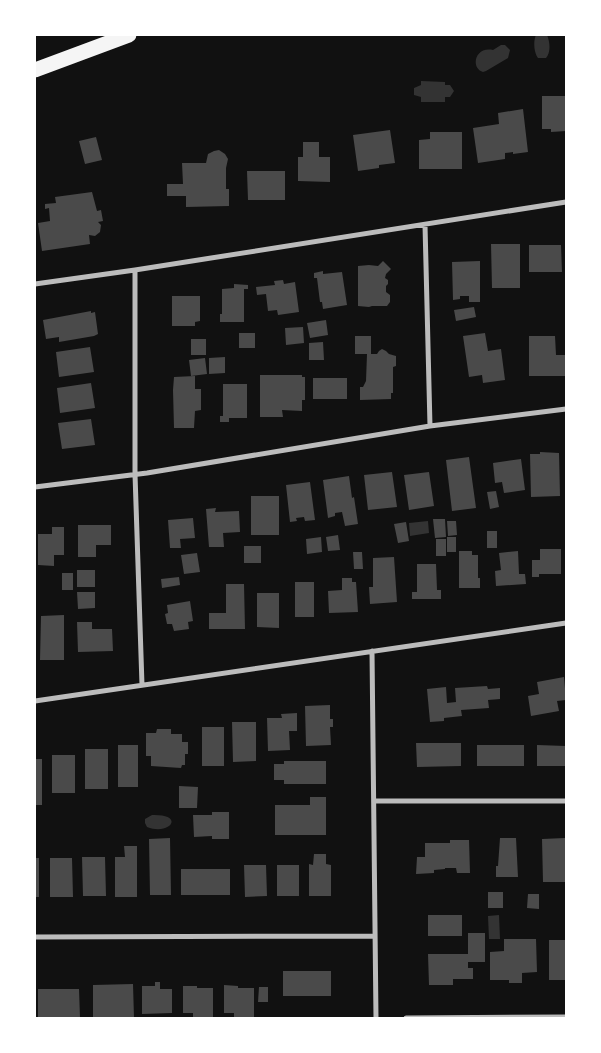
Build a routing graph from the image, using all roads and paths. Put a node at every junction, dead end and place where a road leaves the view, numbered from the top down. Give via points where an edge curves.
1 (129, 35) edge
2 (35, 70) edge
3 (566, 202) edge
4 (425, 225) junction
5 (136, 270) junction
6 (35, 284) edge
7 (566, 409) edge
8 (430, 426) junction
9 (135, 474) junction
10 (35, 487) edge
11 (566, 623) edge
12 (372, 651) junction
13 (142, 685) junction
14 (35, 701) edge
15 (374, 801) junction
16 (566, 801) edge
17 (375, 936) junction
18 (35, 937) edge
19 (566, 1017) edge
20 (376, 1018) edge
21 (406, 1018) edge

1 - 2 highway
3 - 4 street
4 - 5 street
4 - 8 street
5 - 6 street
5 - 9 street
7 - 8 street
8 - 9 street
9 - 10 street
9 - 13 street
11 - 12 street
12 - 13 street
12 - 15 street
13 - 14 street
15 - 16 street
15 - 17 street
17 - 18 street
17 - 20 street
19 - 21 street

